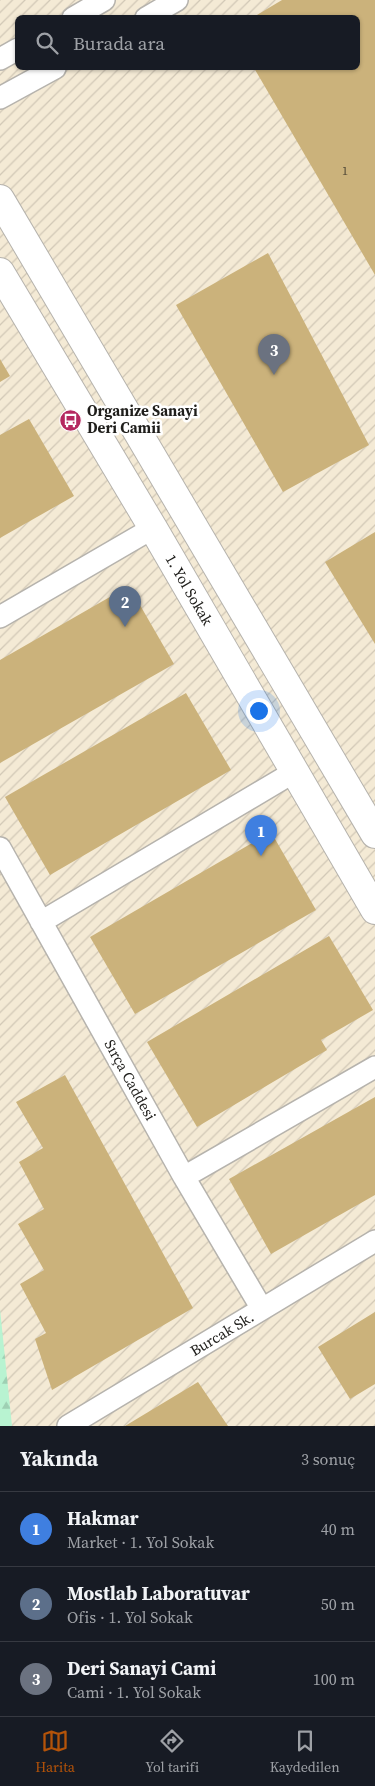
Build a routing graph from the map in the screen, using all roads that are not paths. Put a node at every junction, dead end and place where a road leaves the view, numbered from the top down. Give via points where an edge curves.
1 (104, 0) edge
2 (177, 0) edge
3 (78, 15) edge
4 (151, 15) edge
5 (15, 51) edge
6 (0, 59) edge
7 (52, 70) edge
8 (0, 98) edge
9 (0, 199) edge
10 (0, 272) edge
11 (153, 528) junction
12 (0, 617) edge
13 (294, 772) junction
14 (375, 834) edge
15 (0, 848) edge
16 (375, 910) edge
17 (42, 922) junction
18 (375, 1067) edge
19 (184, 1178) junction
20 (375, 1241) edge
21 (262, 1309) junction
22 (68, 1426) edge

1 - 3 street
2 - 4 street
5 - 6 street
7 - 8 street
9 - 14 main road
10 - 11 main road, 1. Yol Sokak
11 - 12 street
11 - 13 main road, 1. Yol Sokak
13 - 16 main road, 1. Yol Sokak
13 - 17 street
15 - 17 street, Sırça Caddesi
17 - 19 street, Sırça Caddesi
18 - 19 street
19 - 21 street, Sırça Caddesi
20 - 21 street, Burcak Sk.
21 - 22 street, Burcak Sk.

